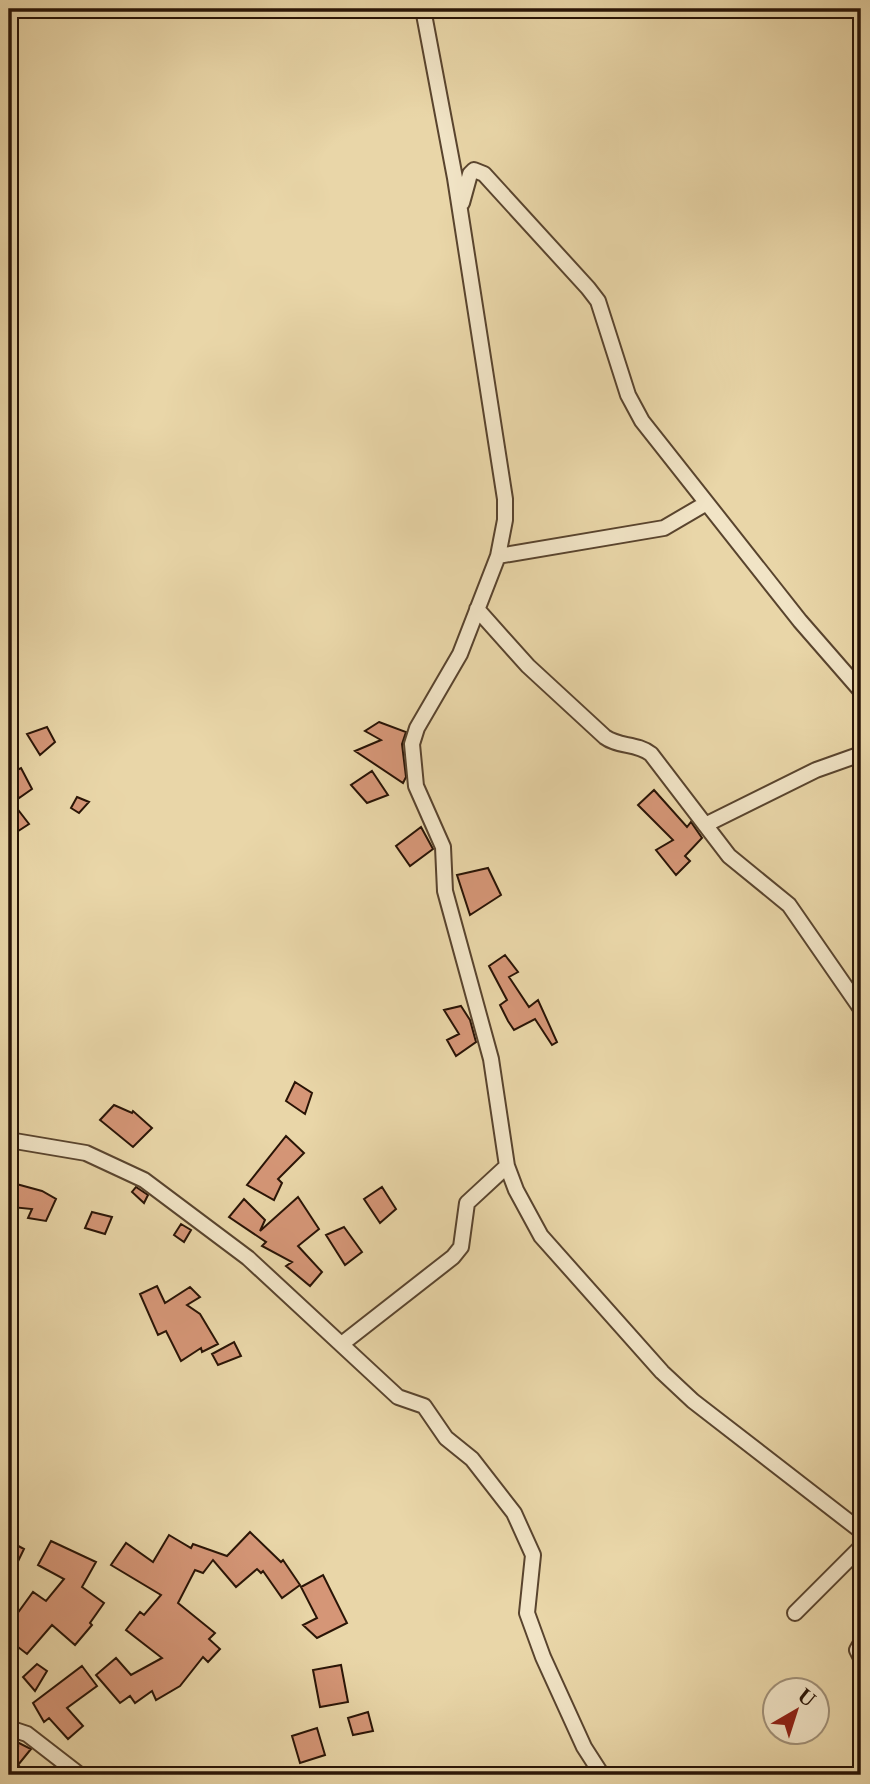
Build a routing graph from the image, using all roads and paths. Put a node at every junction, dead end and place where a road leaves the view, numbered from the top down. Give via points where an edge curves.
1 (423, 9) edge
2 (460, 211) junction
3 (705, 504) junction
4 (498, 556) junction
5 (477, 609) junction
6 (861, 691) edge
7 (861, 754) edge
8 (705, 825) junction
9 (861, 1009) edge
10 (9, 1140) edge
11 (507, 1166) junction
12 (343, 1343) junction
13 (861, 1531) edge
14 (861, 1547) edge
15 (794, 1613) dead end
16 (861, 1643) edge
17 (861, 1658) edge
18 (9, 1728) edge
19 (80, 1775) edge
20 (602, 1775) edge

1 - 2 street
2 - 3 street via 468,178 474,170 480,171 588,288 602,312 633,408
2 - 4 street via 505,499
3 - 4 street via 664,528
3 - 6 street
4 - 5 street
5 - 8 street via 528,666 605,737 651,754
5 - 11 street via 455,664 413,736 413,776 443,847 445,891 491,1059
7 - 8 street via 816,770
8 - 9 street via 734,861 789,905
10 - 12 street via 79,1150 144,1180 248,1258
11 - 12 street via 467,1203 461,1247 453,1257
11 - 13 street via 541,1236 662,1372
12 - 20 street via 398,1397 421,1404 449,1442 472,1459 511,1507 533,1555 526,1609 531,1626 584,1747
14 - 15 street
16 - 17 street
18 - 19 street via 27,1734

